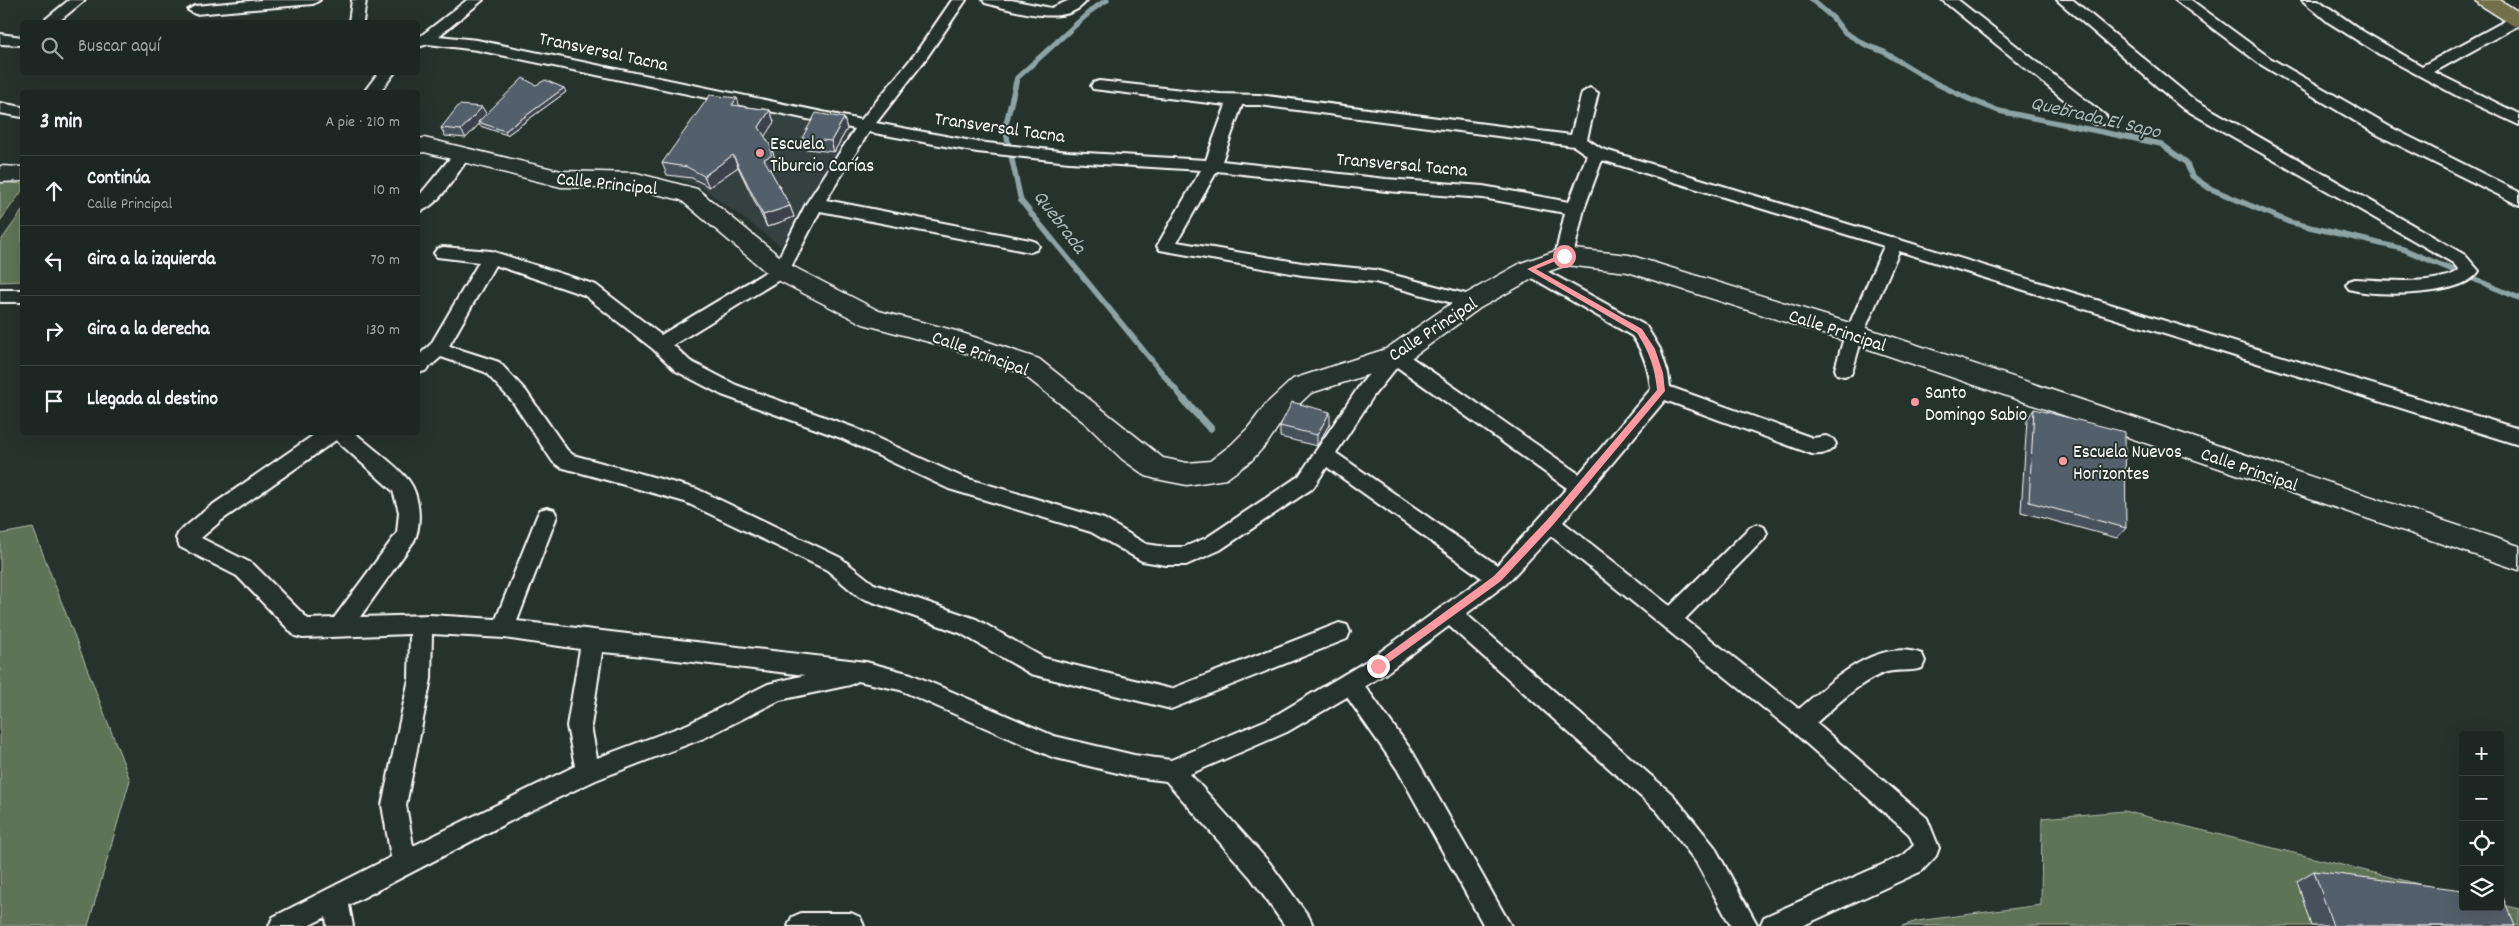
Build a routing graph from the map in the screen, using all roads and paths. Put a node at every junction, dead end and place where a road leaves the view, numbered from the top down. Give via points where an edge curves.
1 (78, 0) edge
2 (313, 0) edge
3 (359, 0) edge
4 (476, 0) edge
5 (959, 0) edge
6 (990, 0) edge
7 (1080, 0) edge
8 (1949, 0) edge
9 (2064, 0) edge
10 (2182, 0) edge
11 (2310, 0) edge
12 (2486, 0) edge
13 (195, 10) dead end
14 (52, 20) edge
15 (356, 20) edge
16 (2518, 20) edge
17 (0, 39) edge
18 (20, 41) edge
19 (422, 42) edge
20 (2422, 72) junction
21 (386, 75) edge
22 (1099, 86) dead end
23 (374, 90) edge
24 (1590, 93) dead end
25 (1235, 102) junction
26 (0, 108) edge
27 (20, 112) edge
28 (2100, 120) dead end
29 (2519, 120) edge
30 (864, 126) junction
31 (1578, 140) junction
32 (420, 146) edge
33 (1596, 153) junction
34 (462, 155) junction
35 (1212, 166) junction
36 (0, 174) edge
37 (20, 174) edge
38 (2519, 199) edge
39 (420, 204) edge
40 (815, 204) junction
41 (1575, 208) junction
42 (1894, 243) junction
43 (1030, 246) dead end
44 (443, 254) dead end
45 (1564, 256) junction
46 (491, 257) junction
47 (1530, 269) junction
48 (781, 271) junction
49 (2355, 286) dead end
50 (0, 296) edge
51 (20, 296) edge
52 (1471, 302) junction
53 (1854, 334) junction
54 (660, 344) junction
55 (438, 349) junction
56 (1395, 356) junction
57 (420, 364) edge
58 (1844, 369) dead end
59 (1661, 391) junction
60 (329, 435) edge
61 (343, 435) edge
62 (2519, 437) edge
63 (1826, 444) dead end
64 (1323, 454) junction
65 (1580, 486) junction
66 (547, 516) dead end
67 (1550, 522) junction
68 (1757, 533) dead end
69 (2519, 558) edge
70 (1498, 578) junction
71 (1450, 613) junction
72 (1670, 620) junction
73 (421, 626) junction
74 (340, 627) junction
75 (504, 629) junction
76 (1339, 632) dead end
77 (592, 642) junction
78 (1914, 661) dead end
79 (866, 672) junction
80 (1350, 683) junction
81 (1799, 723) junction
82 (1172, 771) junction
83 (588, 772) junction
84 (404, 864) junction
85 (336, 898) junction
86 (282, 926) edge
87 (340, 926) edge
88 (801, 926) edge
89 (851, 926) edge
90 (1300, 926) edge
91 (1498, 926) edge
92 (1745, 926) edge
93 (1773, 926) edge

1 - 14 street
2 - 13 street
3 - 15 street
4 - 19 street
5 - 30 street via 920,56
6 - 7 street via 1051,13
8 - 28 street
9 - 49 street via 2187,103 2460,259 2470,271 2452,281 2406,286
10 - 38 street via 2265,61 2377,127
11 - 20 street via 2362,39
12 - 16 main road
16 - 20 street
17 - 18 street
19 - 30 street, Transversal Tacna via 477,45
20 - 29 street
21 - 23 street
22 - 25 street via 1126,86
24 - 31 street
25 - 31 street via 1260,100
25 - 35 street
26 - 27 street
30 - 35 street, Transversal Tacna via 977,148
30 - 40 street
31 - 33 street
32 - 34 street, Calle Principal
33 - 41 street
33 - 42 street
34 - 39 street
34 - 48 street, Calle Principal via 561,179 636,181 689,194
35 - 41 street, Transversal Tacna via 1483,192
35 - 52 street via 1166,246 1302,269 1375,276
36 - 37 street
40 - 43 street
40 - 48 street
41 - 45 street
42 - 53 street
42 - 62 street
44 - 46 street
45 - 47 street, Calle Principal
45 - 53 street, Calle Principal via 1629,264
46 - 54 street via 590,290
46 - 55 street
47 - 52 street, Calle Principal
47 - 59 street via 1639,331 1651,349 1660,373
48 - 54 street
48 - 56 street, Calle Principal via 872,318 956,340 1030,366 1156,468 1187,474 1216,471 1241,453 1275,410 1302,386
50 - 51 street
52 - 56 street, Calle Principal
53 - 58 street
53 - 69 street, Calle Principal
54 - 64 street via 683,366 729,390 848,433 956,483 1097,525 1142,552 1166,556 1186,556 1212,544 1306,482
55 - 57 street
55 - 76 street via 492,367 520,396 560,456 567,461 690,495 834,564 866,591 968,626 1039,667 1170,699
56 - 64 street
56 - 65 street
59 - 63 street via 1812,446
59 - 65 street
60 - 74 street via 188,535 187,542 245,570 303,629
61 - 74 street via 402,487 409,512 407,535
64 - 70 street
65 - 67 street
66 - 75 street
67 - 70 street
67 - 72 street
68 - 72 street
70 - 71 street
71 - 80 street
71 - 92 street via 1665,803 1705,854
72 - 81 street
73 - 74 street
73 - 75 street
73 - 84 street via 420,679 394,806
75 - 77 street
77 - 79 street
77 - 83 street via 579,726
78 - 81 street via 1885,662 1851,680
79 - 82 street via 903,681 1052,746 1134,766
79 - 83 street via 776,691 696,731
80 - 82 street via 1279,725
80 - 91 street via 1405,761
81 - 93 street via 1918,826 1928,848 1913,863
82 - 90 street via 1260,870
83 - 84 street
84 - 85 street
85 - 86 street
85 - 87 street
88 - 89 street

